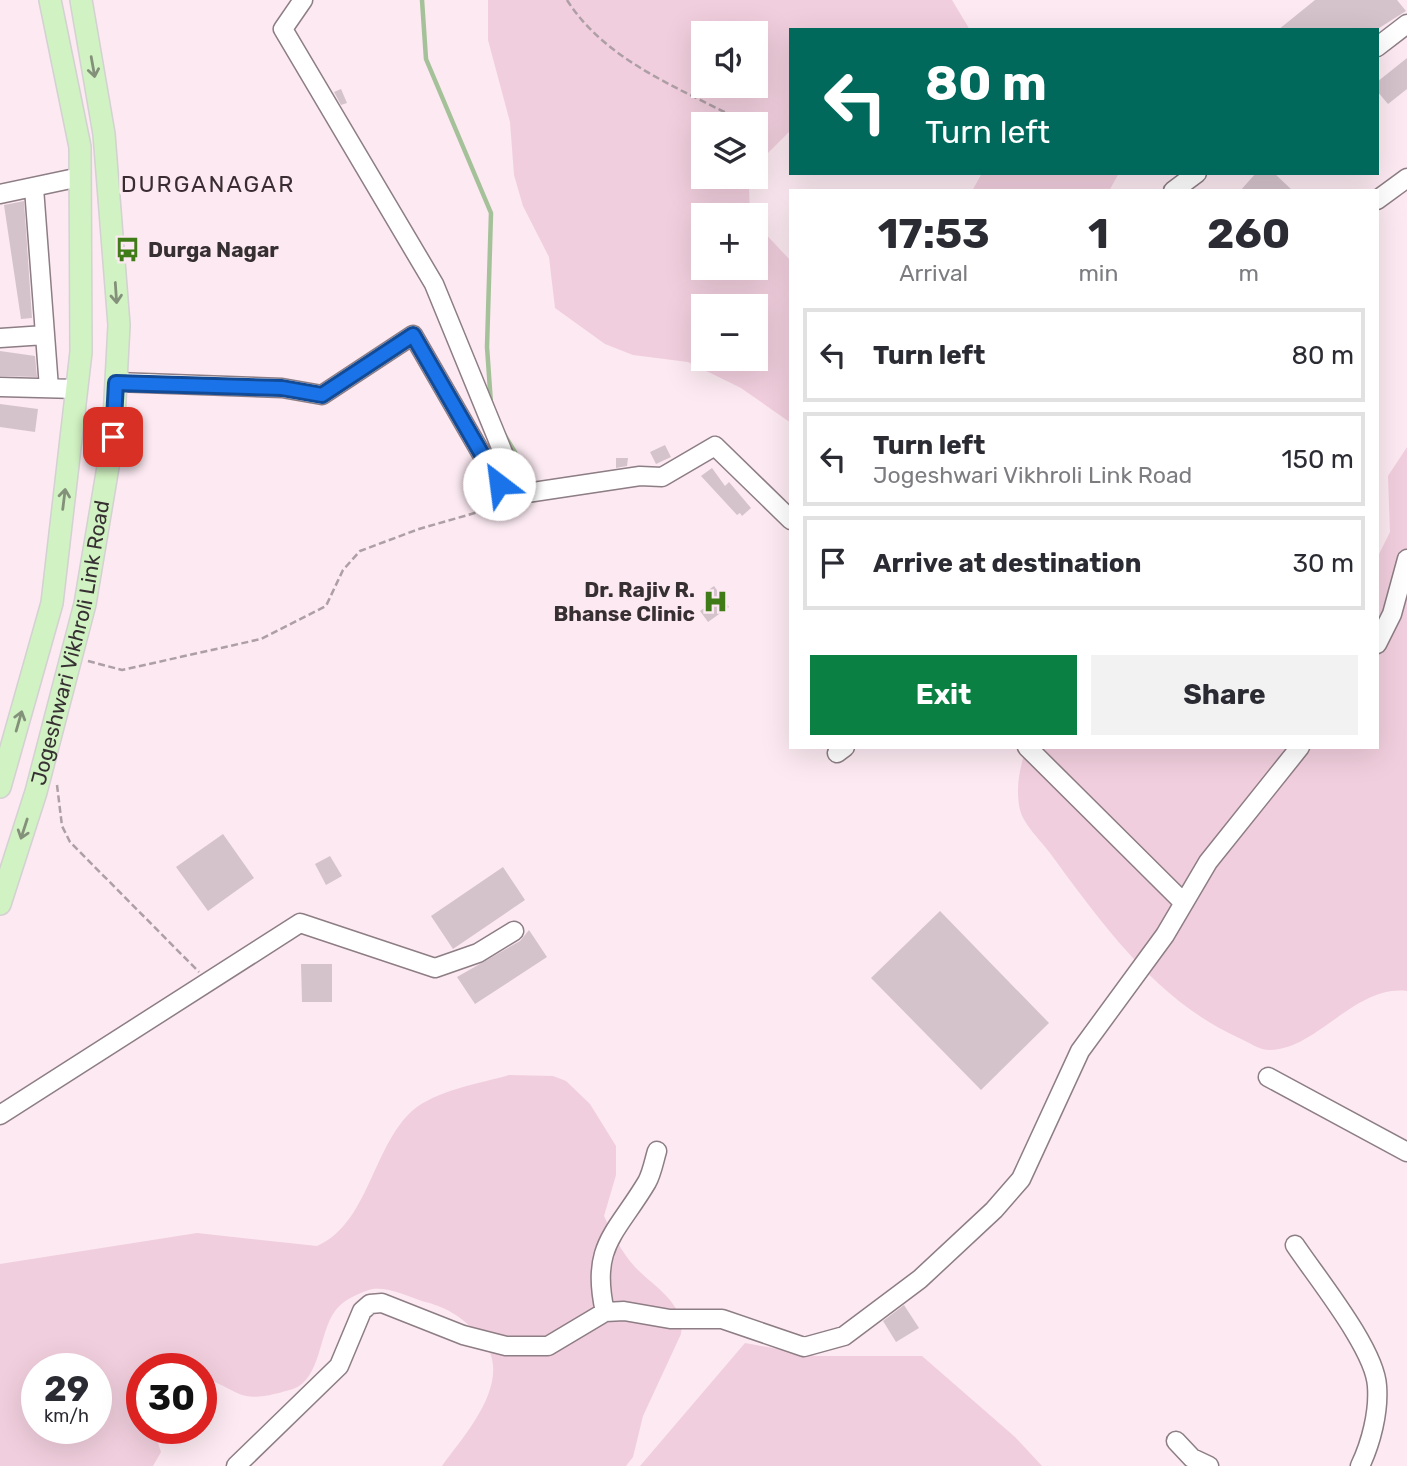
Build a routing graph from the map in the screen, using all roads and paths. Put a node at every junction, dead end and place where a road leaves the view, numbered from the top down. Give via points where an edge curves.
1 (50, 0) edge
2 (81, 0) edge
3 (303, 0) edge
4 (567, 0) edge
5 (1407, 24) edge
6 (1379, 45) edge
7 (725, 112) edge
8 (1194, 175) edge
9 (80, 177) junction
10 (1407, 178) edge
11 (34, 188) junction
12 (1176, 189) edge
13 (0, 194) edge
14 (1379, 199) edge
15 (45, 335) junction
16 (0, 338) edge
17 (116, 383) junction
18 (0, 387) edge
19 (49, 388) junction
20 (77, 389) junction
21 (520, 494) junction
22 (789, 518) edge
23 (1407, 559) edge
24 (1379, 640) edge
25 (71, 656) junction
26 (1029, 749) edge
27 (1298, 749) edge
28 (57, 780) dead end
29 (0, 787) edge
30 (1184, 903) junction
31 (0, 904) edge
32 (514, 931) dead end
33 (209, 982) junction
34 (1268, 1077) dead end
35 (0, 1115) edge
36 (657, 1151) dead end
37 (1407, 1152) edge
38 (1295, 1245) dead end
39 (605, 1312) junction
40 (1176, 1441) dead end
41 (236, 1466) edge
42 (1209, 1466) edge
43 (1360, 1466) edge

1 - 9 main road via 80,147
2 -> 17 main road, Jogeshwari Vikhroli Link Road via 104,134 119,325
3 - 21 street via 283,29 434,284
4 - 7 path via 579,18 625,60
5 - 6 street
8 - 12 street
9 - 11 street
9 - 20 main road via 82,352
10 - 14 street
11 - 13 street
11 - 15 street
15 - 16 street
15 - 19 street
17 - 21 street via 282,388 322,395 413,335 499,484
17 - 25 main road, Jogeshwari Vikhroli Link Road via 113,437 85,604
18 - 19 street
19 - 20 street
29 -> 20 main road via 52,603
21 - 22 street via 640,476 662,477 715,446
21 - 25 path via 505,504 360,551 343,570 326,606 261,639 122,670
23 - 24 street via 1392,614
25 -> 31 main road, Jogeshwari Vikhroli Link Road via 36,792
26 - 30 street
27 - 30 street via 1208,862
28 - 33 path via 62,826 71,842
30 - 39 street via 1080,1051 1021,1179 920,1279 844,1336 804,1347 722,1319
32 - 33 street via 478,953 435,968 300,923
33 - 35 street
34 - 37 street
36 - 39 street via 649,1180 609,1237 598,1283
38 - 43 street via 1372,1366 1377,1385 1374,1420
39 - 41 street via 548,1346 527,1347 463,1335 382,1303 370,1304 362,1311 339,1366
40 - 42 street via 1192,1458

